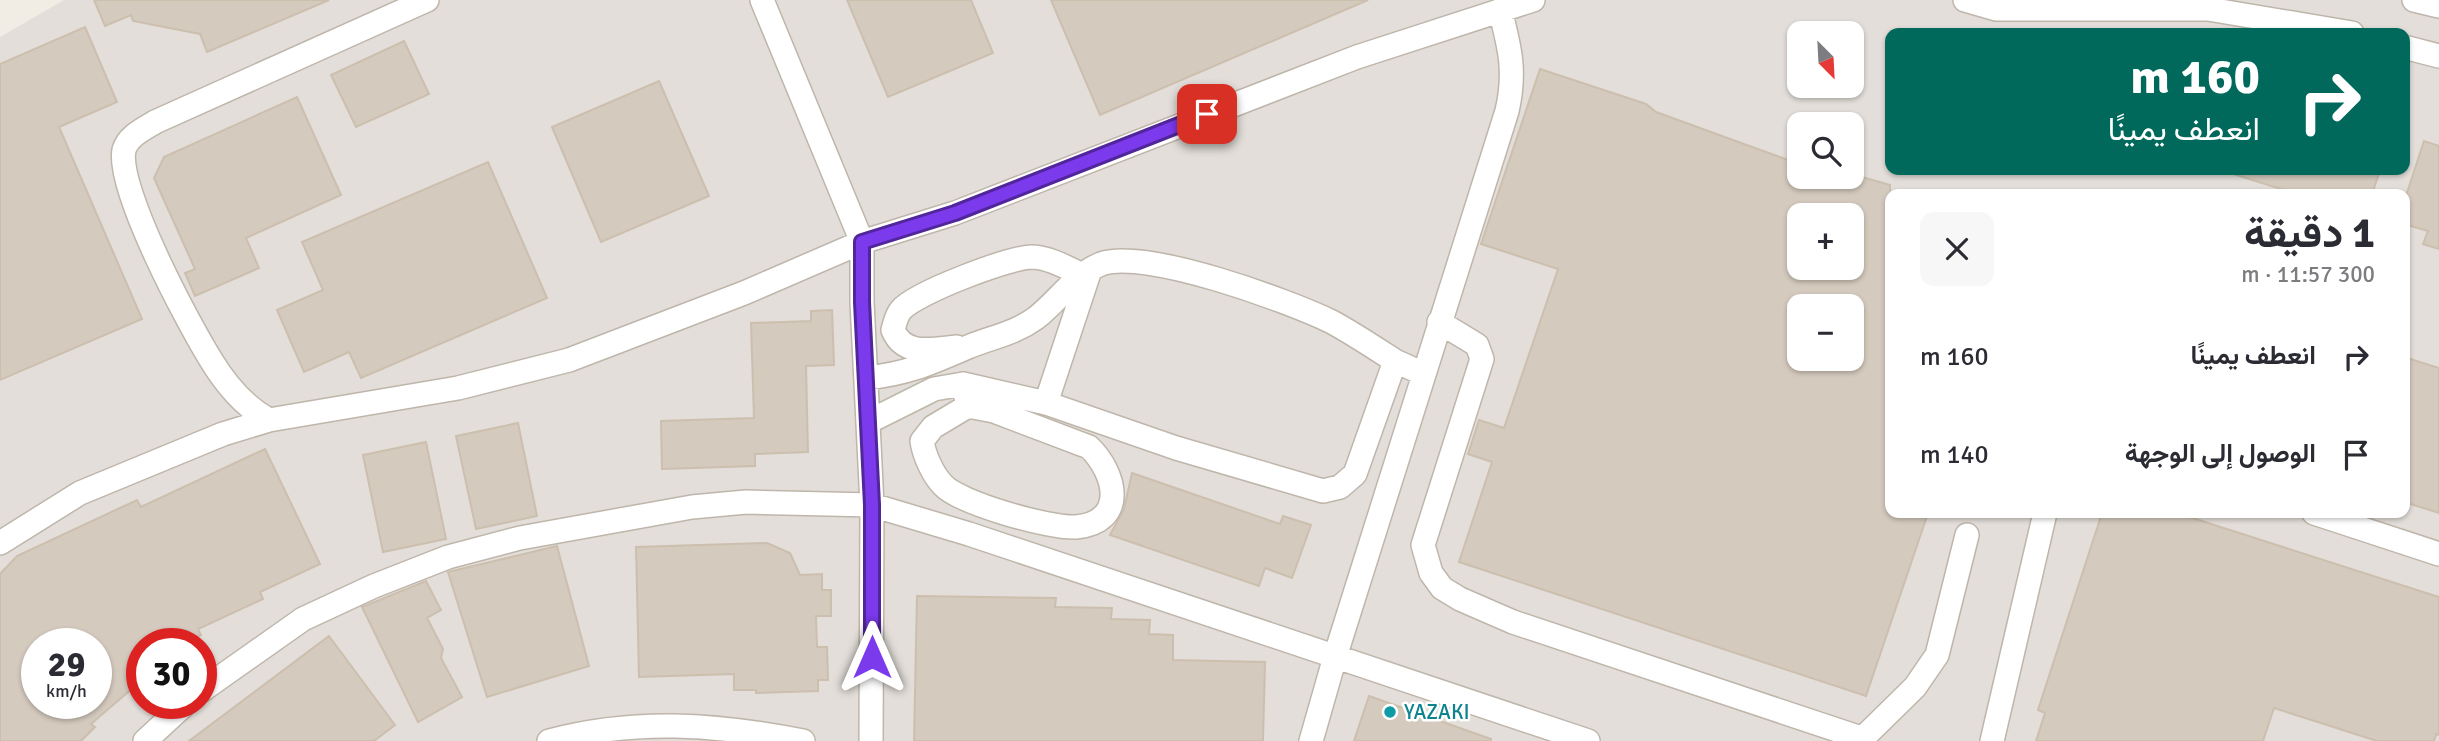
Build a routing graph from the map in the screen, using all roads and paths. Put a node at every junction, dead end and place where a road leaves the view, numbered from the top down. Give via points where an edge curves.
1 (427, 0) edge
2 (762, 0) edge
3 (1533, 0) edge
4 (1965, 0) edge
5 (2414, 0) edge
6 (2159, 4) edge
7 (2439, 6) edge
8 (1500, 10) junction
9 (2324, 28) edge
10 (2410, 49) edge
11 (2439, 56) edge
12 (862, 242) junction
13 (1086, 272) junction
14 (1439, 322) junction
15 (969, 347) junction
16 (1395, 362) junction
17 (1424, 373) junction
18 (866, 378) junction
19 (965, 395) junction
20 (1046, 403) junction
21 (270, 420) junction
22 (870, 421) junction
23 (872, 505) junction
24 (2044, 518) edge
25 (2329, 518) edge
26 (1966, 535) dead end
27 (0, 543) edge
28 (2439, 554) edge
29 (1335, 657) junction
30 (217, 680) edge
31 (169, 719) edge
32 (1861, 740) edge
33 (145, 741) edge
34 (548, 741) edge
35 (803, 741) edge
36 (871, 741) edge
37 (1311, 741) edge
38 (1588, 741) edge
39 (1992, 741) edge

1 - 21 street via 155,122 133,135 125,147 122,168 131,196 211,360 247,404
2 - 12 street
3 - 8 street
4 - 6 street via 1996,9
5 - 7 street
6 - 9 street
8 - 12 street via 1357,57 955,213
8 - 14 street via 1514,83
10 - 11 street
12 - 18 street
12 - 21 street via 569,360 458,388
13 - 15 street via 1021,328
13 - 15 street via 1045,259 1017,259 924,295 896,317 896,338 911,348
13 - 16 street via 1103,264 1131,261 1202,276 1330,322
13 - 20 street
14 - 17 street
14 - 32 street via 1477,345 1482,359 1423,545 1431,573 1442,588 1513,622
15 - 18 street via 911,372
16 - 17 street
16 - 20 street via 1355,474 1340,487 1323,491 1176,448
17 - 29 street
18 - 22 street
19 - 19 street via 922,441 943,485 1003,513 1059,526 1078,527 1107,510 1111,477 1089,447 994,411
19 - 20 street
19 - 22 street via 934,389
21 - 27 street via 223,434 80,493
22 - 23 street
23 - 29 street
23 - 30 street via 746,502 692,507 520,538 448,557 303,620
23 - 36 street
24 - 39 street
25 - 28 street
26 - 32 street via 1937,655 1915,687
29 - 37 street
29 - 38 street
31 - 33 street
34 - 35 street via 643,724

